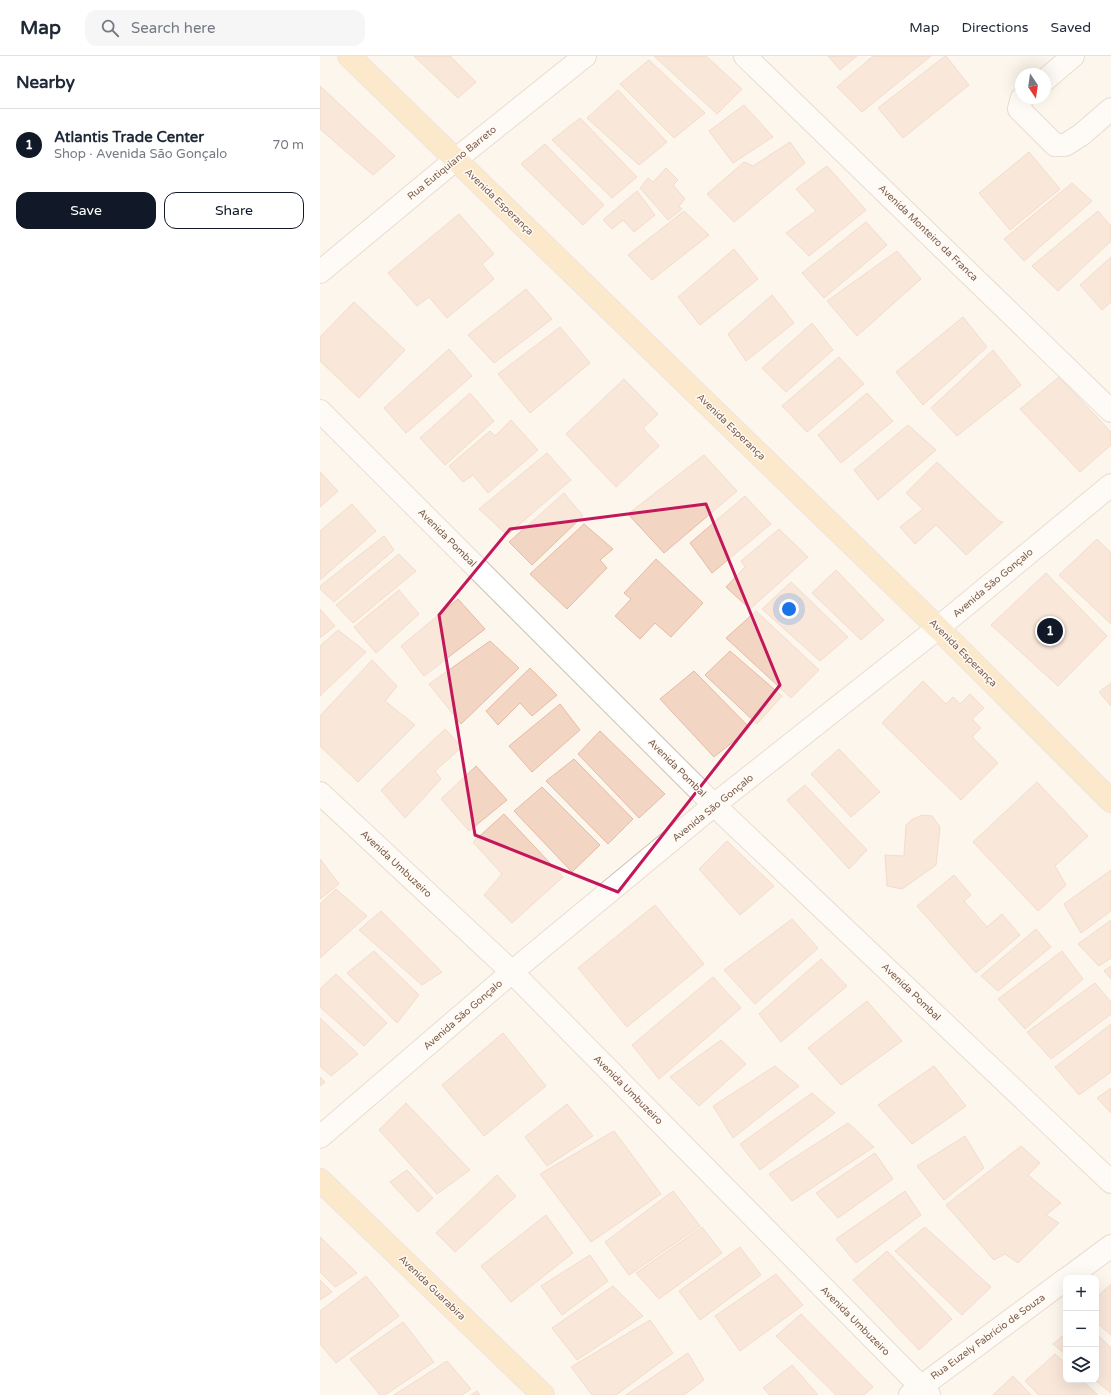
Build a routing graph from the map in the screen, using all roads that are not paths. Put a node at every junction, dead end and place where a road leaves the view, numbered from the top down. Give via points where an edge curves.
1 (349, 56) edge
2 (585, 56) edge
3 (745, 56) edge
4 (1073, 56) edge
5 (1051, 75) edge
6 (1020, 104) edge
7 (1111, 109) edge
8 (455, 160) junction
9 (320, 272) edge
10 (320, 411) edge
11 (1111, 411) edge
12 (1111, 485) edge
13 (938, 628) junction
14 (320, 793) edge
15 (1111, 801) edge
16 (714, 805) junction
17 (512, 972) junction
18 (320, 1138) edge
19 (320, 1180) edge
20 (1111, 1182) edge
21 (1111, 1246) edge
22 (1072, 1275) edge
23 (1063, 1282) edge
24 (920, 1392) edge
25 (544, 1395) edge

1 - 8 main road, Avenida Esperança
2 - 8 street, Rua Eutiquiano Barreto
3 - 11 street, Avenida Monteiro da Franca
4 - 5 street
6 - 7 street via 1019,109 1055,145 1065,146
8 - 9 street, Rua Eutiquiano Barreto
8 - 13 main road, Avenida Esperança
10 - 16 street, Avenida Pombal
12 - 13 street, Avenida São Gonçalo
13 - 15 main road, Avenida Esperança
13 - 16 street, Avenida São Gonçalo
14 - 17 street, Avenida Umbuzeiro
16 - 17 street, Avenida São Gonçalo
16 - 20 street, Avenida Pombal
17 - 18 street, Avenida São Gonçalo
17 - 24 street, Avenida Umbuzeiro
19 - 25 main road, Avenida Guarabira
21 - 22 street, Rua Euzely Fabrício de Souza
23 - 24 street, Rua Euzely Fabrício de Souza

